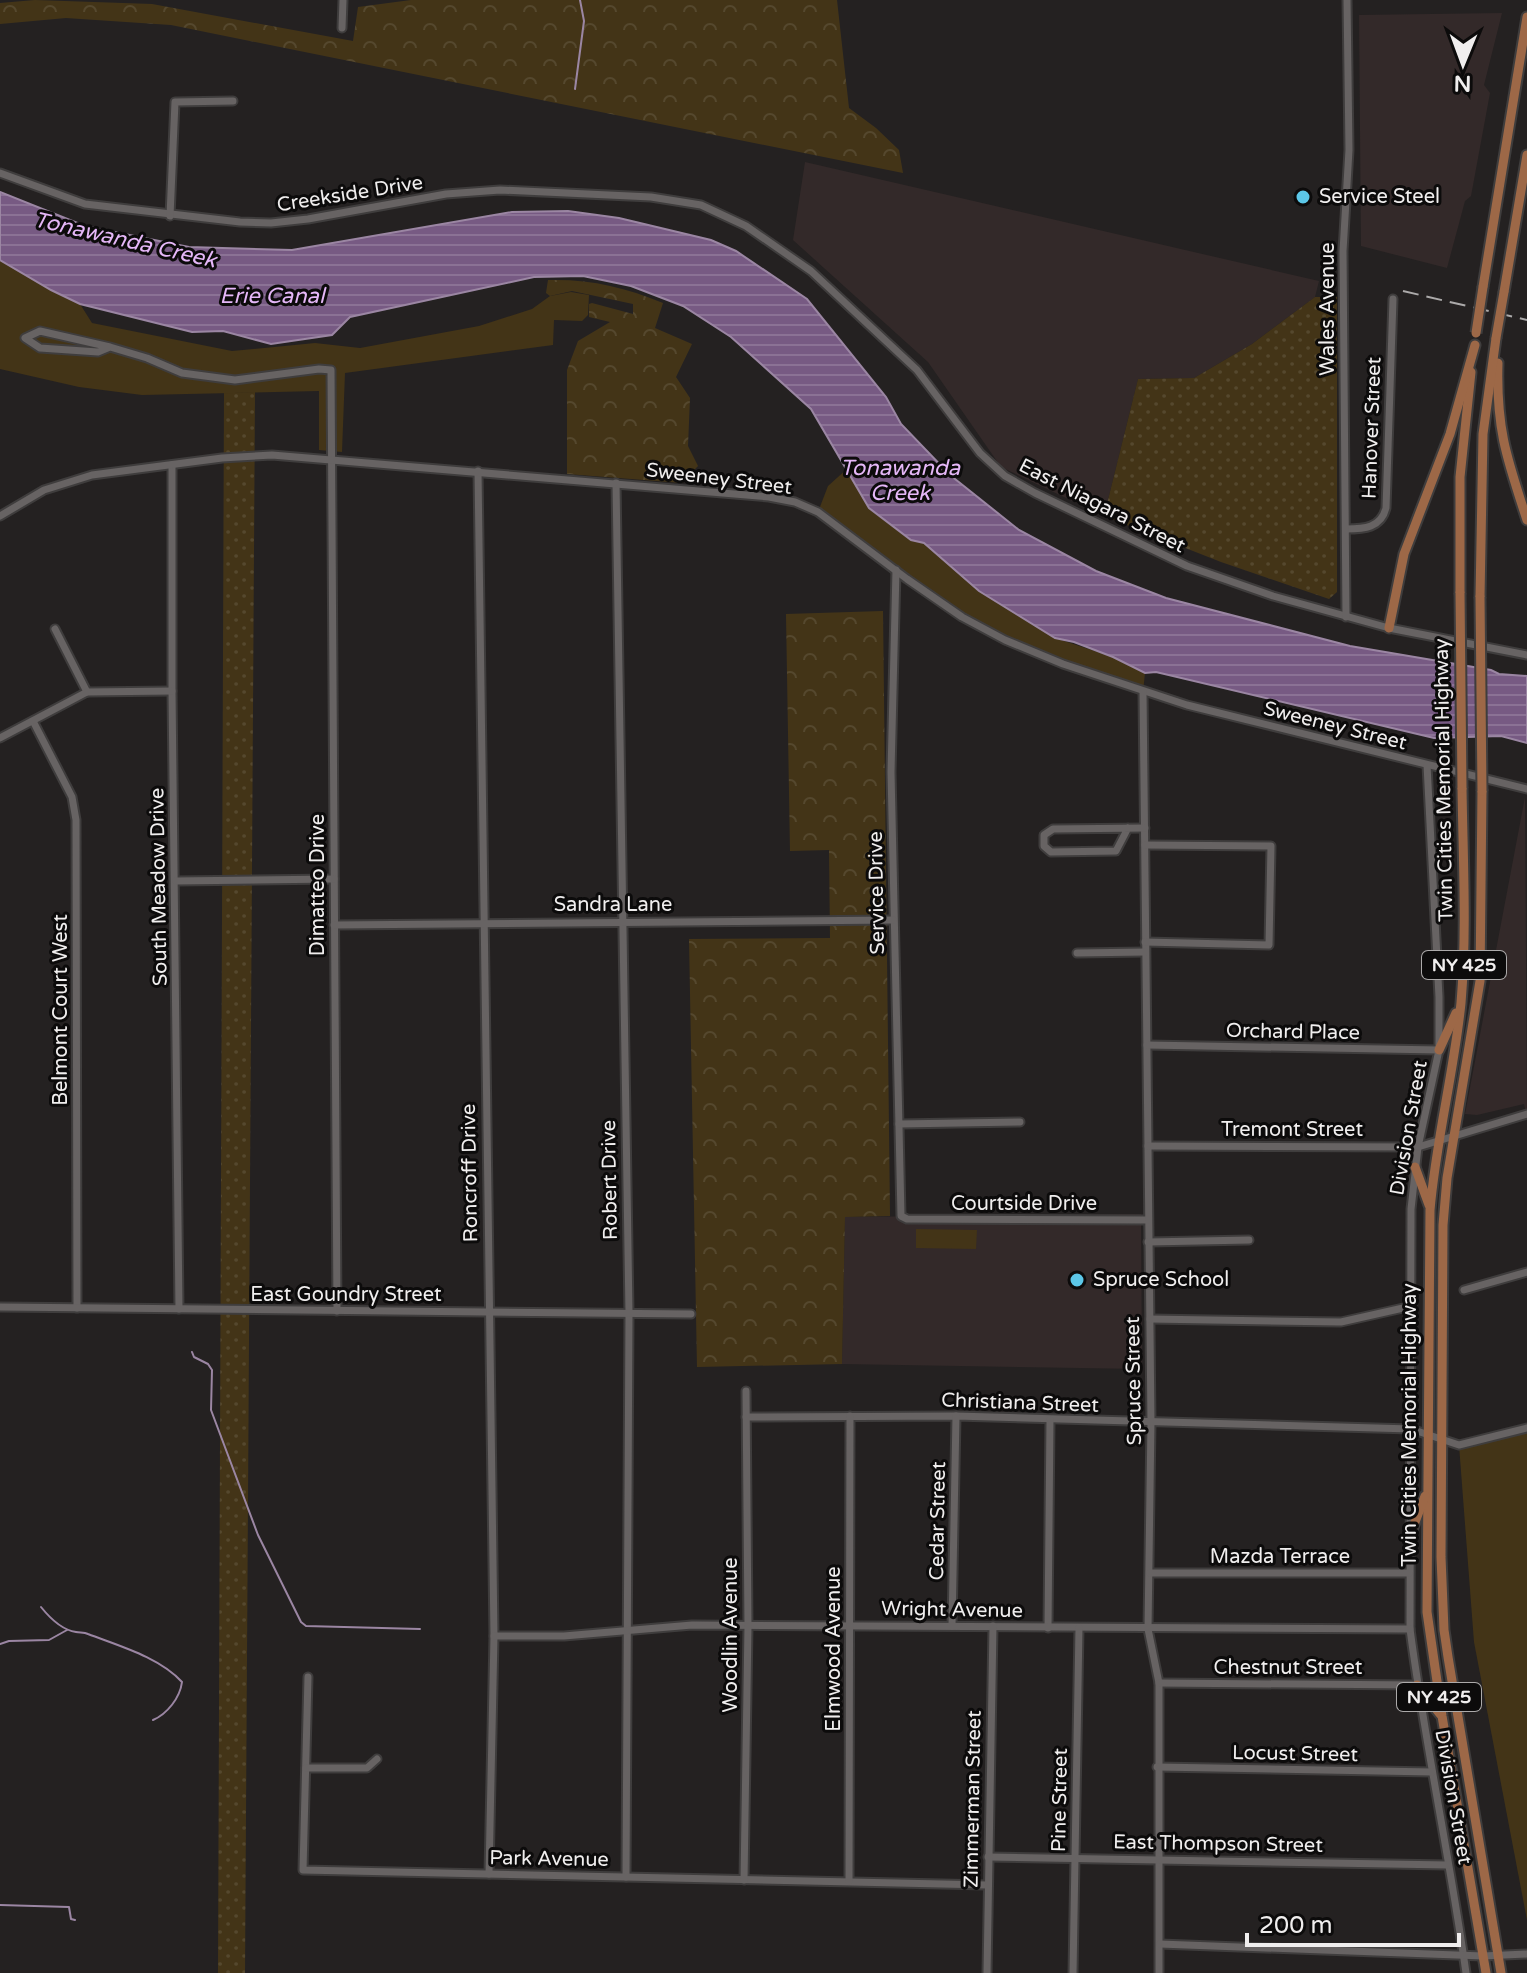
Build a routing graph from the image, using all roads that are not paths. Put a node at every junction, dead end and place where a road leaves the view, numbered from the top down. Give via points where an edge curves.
1 (343, 0) edge
2 (1347, 0) edge
3 (1527, 17) edge
4 (342, 28) dead end
5 (233, 101) dead end
6 (1527, 155) edge
7 (0, 173) edge
8 (709, 208) joint
9 (170, 216) junction
10 (1393, 299) dead end
11 (1498, 338) junction
12 (1475, 345) junction
13 (110, 347) junction
14 (332, 459) junction
15 (172, 465) junction
16 (478, 471) junction
17 (616, 483) junction
18 (0, 516) edge
19 (1527, 520) edge
20 (1346, 529) junction
21 (896, 570) junction
22 (1346, 617) junction
23 (1389, 628) junction
24 (55, 629) dead end
25 (1527, 655) edge
26 (172, 691) junction
27 (87, 692) junction
28 (1143, 692) junction
29 (33, 721) junction
30 (0, 738) edge
31 (1427, 765) junction
32 (1527, 789) edge
33 (1128, 828) junction
34 (1145, 828) junction
35 (1145, 845) junction
36 (334, 879) junction
37 (176, 881) junction
38 (621, 920) junction
39 (893, 920) junction
40 (483, 922) junction
41 (334, 925) junction
42 (1145, 947) junction
43 (1077, 953) dead end
44 (1461, 1003) junction
45 (1147, 1045) junction
46 (1439, 1050) junction
47 (1527, 1114) edge
48 (1020, 1122) dead end
49 (899, 1124) junction
50 (1454, 1136) junction
51 (1438, 1141) junction
52 (1148, 1146) junction
53 (1418, 1147) junction
54 (1415, 1167) junction
55 (1430, 1210) junction
56 (901, 1216) joint
57 (1148, 1220) junction
58 (1249, 1240) dead end
59 (1148, 1242) junction
60 (1527, 1272) edge
61 (1464, 1290) dead end
62 (1412, 1306) junction
63 (0, 1307) edge
64 (77, 1308) junction
65 (179, 1309) junction
66 (337, 1311) junction
67 (488, 1311) junction
68 (629, 1313) junction
69 (691, 1314) dead end
70 (1150, 1319) junction
71 (746, 1391) dead end
72 (850, 1416) junction
73 (956, 1416) junction
74 (746, 1417) junction
75 (1050, 1420) junction
76 (1151, 1422) junction
77 (1527, 1428) edge
78 (1411, 1429) junction
79 (1429, 1436) junction
80 (1444, 1440) junction
81 (1428, 1489) junction
82 (1410, 1535) junction
83 (1150, 1573) junction
84 (1409, 1573) junction
85 (851, 1624) junction
86 (748, 1626) junction
87 (952, 1626) junction
88 (993, 1626) junction
89 (1048, 1628) junction
90 (1079, 1628) junction
91 (1148, 1629) junction
92 (1410, 1629) junction
93 (628, 1631) junction
94 (494, 1636) junction
95 (308, 1677) dead end
96 (1159, 1683) junction
97 (1417, 1685) junction
98 (1442, 1716) junction
99 (377, 1759) dead end
100 (1157, 1767) junction
101 (306, 1768) junction
102 (1432, 1772) junction
103 (988, 1857) junction
104 (1075, 1857) junction
105 (1159, 1858) junction
106 (1448, 1865) junction
107 (489, 1874) junction
108 (626, 1877) junction
109 (744, 1880) junction
110 (849, 1881) junction
111 (987, 1885) junction
112 (1160, 1944) junction
113 (1527, 1954) edge
114 (1463, 1955) junction
115 (1483, 1956) junction
116 (1498, 1956) junction
117 (987, 1973) edge
118 (1073, 1973) edge
119 (1159, 1973) edge
120 (1466, 1973) edge
121 (1486, 1973) edge
122 (1501, 1973) edge

1 - 4 street
2 - 20 street, Wales Avenue
3 - 12 main road, Twin Cities Memorial Highway / NY 425, bridge
5 - 9 street via 175,102
6 - 11 main road, bridge
7 - 9 street, Creekside Drive via 85,204
8 - 9 street, Creekside Drive via 651,197 500,190 271,223
8 - 22 street, East Niagara Street via 779,247 855,309 917,370 969,440 1005,476 1187,566
10 - 20 street, Hanover Street via 1386,508 1375,524
11 - 19 main road via 1501,438
11 - 50 main road, Twin Cities Memorial Highway / NY 425, bridge via 1483,434 1480,981
12 - 23 main road via 1445,451 1404,554
12 - 44 main road, Twin Cities Memorial Highway / NY 425, bridge via 1462,444
13 - 13 street via 98,352 40,348 25,338 40,331
13 - 14 street, Dimatteo Drive via 182,373 235,380 331,370
14 - 15 street, Sweeney Street via 272,455
14 - 16 street, Sweeney Street
14 - 36 street, Dimatteo Drive
15 - 18 street, Sweeney Street via 92,475 44,490
15 - 26 street, South Meadow Drive
16 - 17 street, Sweeney Street
16 - 40 street, Roncroff Drive
17 - 21 street, Sweeney Street via 795,502 818,512
17 - 38 street, Robert Drive
20 - 22 street, Wales Avenue
21 - 28 street, Sweeney Street via 1005,640
21 - 39 street, Service Drive
22 - 23 street, East Niagara Street
23 - 25 street, East Niagara Street
24 - 27 street
26 - 27 street
26 - 37 street, South Meadow Drive
27 - 29 street
28 - 31 street, Sweeney Street
28 - 34 street, Spruce Street
29 - 30 street
29 - 64 street, Belmont Court West via 72,797 76,820
31 - 32 street, Sweeney Street
31 - 46 street, Division Street
33 - 33 street via 1053,829 1044,835 1044,846 1051,852 1116,851
33 - 34 street
34 - 35 street, Spruce Street
35 - 42 street, Spruce Street
35 - 42 street via 1271,846 1269,945
36 - 37 street
36 - 41 street, Dimatteo Drive
37 - 65 street, South Meadow Drive
38 - 39 street, Sandra Lane
38 - 40 street, Sandra Lane
38 - 68 street, Robert Drive
39 - 49 street, Service Drive
40 - 41 street, Sandra Lane
40 - 67 street, Roncroff Drive
41 - 66 street, Dimatteo Drive
42 - 43 street
42 - 45 street, Spruce Street
44 - 46 main road
44 - 51 main road, Twin Cities Memorial Highway / NY 425
45 - 46 street, Orchard Place
45 - 52 street, Spruce Street
46 - 53 street, Division Street
47 - 50 street, Tremont Street
48 - 49 street
49 - 56 street, Service Drive
50 - 51 street, Tremont Street
50 - 80 main road, Twin Cities Memorial Highway / NY 425 via 1443,1225
51 - 53 street, Tremont Street
51 - 55 main road, Twin Cities Memorial Highway / NY 425
52 - 53 street, Tremont Street
52 - 57 street, Spruce Street
53 - 54 street, Division Street
54 - 55 main road
54 - 62 street, Division Street
55 - 79 main road, Twin Cities Memorial Highway / NY 425
56 - 57 street, Courtside Drive
57 - 59 street, Spruce Street
58 - 59 street
59 - 70 street, Spruce Street
60 - 61 street
62 - 70 street via 1341,1322
62 - 78 street, Division Street
63 - 64 street, East Goundry Street
64 - 65 street, East Goundry Street
65 - 66 street, East Goundry Street
66 - 67 street, East Goundry Street
67 - 68 street, East Goundry Street
67 - 94 street, Roncroff Drive
68 - 69 street, East Goundry Street
68 - 93 street, Robert Drive
70 - 76 street, Spruce Street
71 - 74 street, Woodlin Avenue
72 - 73 street, Christiana Street
72 - 74 street, Christiana Street
72 - 85 street, Elmwood Avenue
73 - 75 street, Christiana Street
73 - 87 street, Cedar Street
74 - 86 street, Woodlin Avenue
75 - 76 street, Christiana Street
75 - 89 street
76 - 78 street, Christiana Street
76 - 83 street, Spruce Street
77 - 80 street, Christiana Street via 1459,1445
78 - 79 street, Christiana Street
78 - 82 street, Division Street
79 - 80 street, Christiana Street
79 - 81 main road, Twin Cities Memorial Highway / NY 425
80 - 116 main road, Twin Cities Memorial Highway / NY 425 via 1444,1630
81 - 82 main road
81 - 98 main road, Twin Cities Memorial Highway / NY 425 via 1427,1612
82 - 84 street, Division Street
83 - 84 street, Mazda Terrace
83 - 91 street, Spruce Street
84 - 92 street, Division Street
85 - 86 street, Wright Avenue
85 - 87 street, Wright Avenue
85 - 110 street, Elmwood Avenue
86 - 93 street, Wright Avenue
86 - 109 street, Woodlin Avenue
87 - 88 street, Wright Avenue
88 - 89 street, Wright Avenue
88 - 103 street, Zimmerman Street
89 - 90 street, Wright Avenue
90 - 91 street, Wright Avenue
90 - 104 street, Pine Street
91 - 92 street, Wright Avenue
91 - 96 street, Spruce Street
92 - 97 street, Division Street
93 - 94 street, Wright Avenue
93 - 108 street, Robert Drive
94 - 107 street, Roncroff Drive
95 - 101 street, Park Avenue
96 - 97 street, Chestnut Street
96 - 100 street, Spruce Street
97 - 98 main road
97 - 102 street, Division Street
98 - 115 main road, Twin Cities Memorial Highway / NY 425
99 - 101 street via 367,1768
100 - 102 street, Locust Street
100 - 105 street, Spruce Street
101 - 107 street, Park Avenue via 303,1870
102 - 106 street, Division Street
103 - 104 street, East Thompson Street
103 - 111 street, Zimmerman Street
104 - 105 street, East Thompson Street
104 - 118 street, Pine Street
105 - 106 street, East Thompson Street
105 - 112 street, Spruce Street
106 - 114 street, Division Street
107 - 108 street, Park Avenue
108 - 109 street, Park Avenue
109 - 110 street, Park Avenue
110 - 111 street, Park Avenue
111 - 117 street, Zimmerman Street
112 - 114 street
112 - 119 street, Spruce Street
113 - 116 street
114 - 115 street
114 - 120 street, Division Street
115 - 116 street
115 - 121 main road, Twin Cities Memorial Highway / NY 425
116 - 122 main road, Twin Cities Memorial Highway / NY 425

